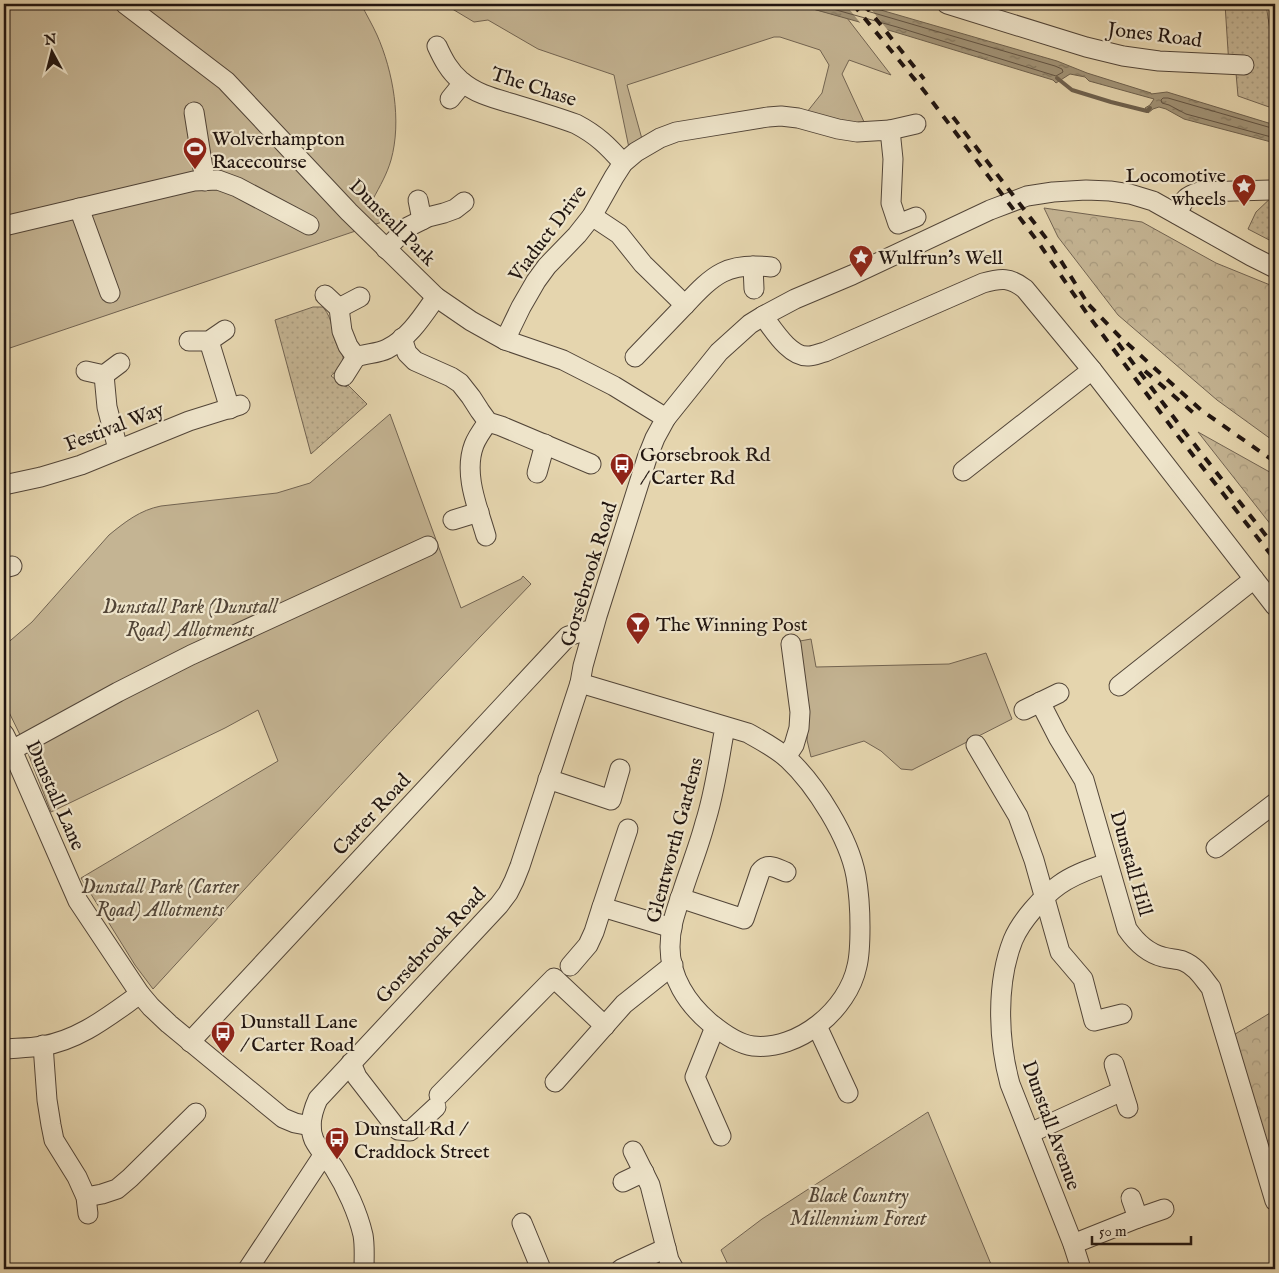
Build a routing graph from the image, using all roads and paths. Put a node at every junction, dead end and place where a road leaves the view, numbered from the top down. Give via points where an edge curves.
1 (125, 4) edge
2 (947, 4) edge
3 (978, 8) edge
4 (437, 46) dead end
5 (1244, 65) dead end
6 (463, 83) junction
7 (450, 99) dead end
8 (194, 112) dead end
9 (916, 124) dead end
10 (890, 130) junction
11 (624, 163) junction
12 (205, 181) junction
13 (1271, 190) dead end
14 (418, 200) dead end
15 (464, 202) dead end
16 (79, 208) junction
17 (1177, 214) junction
18 (592, 216) junction
19 (916, 217) dead end
20 (422, 220) junction
21 (309, 225) dead end
22 (4, 226) edge
23 (386, 250) junction
24 (1275, 268) edge
25 (754, 289) dead end
26 (110, 293) dead end
27 (325, 295) dead end
28 (360, 297) dead end
29 (436, 297) junction
30 (685, 305) junction
31 (339, 308) junction
32 (763, 316) junction
33 (225, 330) dead end
34 (402, 338) junction
35 (505, 340) junction
36 (189, 341) dead end
37 (210, 341) junction
38 (356, 357) junction
39 (635, 357) dead end
40 (120, 363) dead end
41 (1092, 370) junction
42 (344, 376) dead end
43 (666, 418) junction
44 (488, 422) junction
45 (545, 444) junction
46 (118, 449) junction
47 (592, 464) dead end
48 (963, 471) dead end
49 (537, 473) dead end
50 (4, 485) edge
51 (479, 512) junction
52 (453, 520) dead end
53 (486, 536) dead end
54 (428, 546) dead end
55 (1254, 579) junction
56 (1275, 606) edge
57 (592, 632) junction
58 (791, 644) dead end
59 (580, 682) junction
60 (1119, 686) dead end
61 (1058, 693) dead end
62 (725, 727) junction
63 (6, 745) edge
64 (976, 745) dead end
65 (786, 758) junction
66 (620, 769) dead end
67 (548, 779) junction
68 (1275, 803) edge
69 (628, 829) dead end
70 (1216, 848) dead end
71 (1108, 863) junction
72 (786, 872) dead end
73 (1044, 897) junction
74 (680, 898) junction
75 (602, 907) junction
76 (672, 928) junction
77 (672, 965) junction
78 (570, 966) dead end
79 (140, 994) junction
80 (1122, 1014) dead end
81 (605, 1026) junction
82 (817, 1026) junction
83 (715, 1027) junction
84 (190, 1042) junction
85 (43, 1046) junction
86 (4, 1049) edge
87 (351, 1063) junction
88 (1114, 1064) dead end
89 (555, 1082) dead end
90 (848, 1093) dead end
91 (196, 1113) dead end
92 (311, 1126) junction
93 (1030, 1132) junction
94 (721, 1136) dead end
95 (633, 1151) dead end
96 (324, 1154) junction
97 (644, 1172) junction
98 (623, 1182) dead end
99 (1131, 1198) dead end
100 (1275, 1201) edge
101 (1164, 1209) dead end
102 (1138, 1218) junction
103 (522, 1223) dead end
104 (1073, 1244) junction
105 (666, 1248) junction
106 (535, 1267) edge
107 (248, 1269) edge
108 (364, 1269) edge
109 (621, 1269) edge
110 (674, 1269) edge
111 (1081, 1269) edge

1 - 23 street, Dunstall Park via 226,81
2 - 3 street, Jones Road
3 - 5 street, Jones Road via 1086,47 1123,56
4 - 6 street, The Chase via 450,70
6 - 7 street
6 - 11 street, The Chase via 486,96 576,124 604,142
8 - 12 street
9 - 10 street, Viaduct Drive
10 - 11 street, Viaduct Drive via 858,132 798,118 768,117 676,132 636,152
10 - 19 street via 893,159 891,228
11 - 18 street, Viaduct Drive
12 - 16 street
12 - 21 street via 218,180 237,186
13 - 17 street via 1199,192 1185,198
14 - 20 street
15 - 20 street via 455,209
16 - 22 street
16 - 26 street
17 - 24 street, Gorsebrook Road
17 - 32 street, Gorsebrook Road via 1153,201 1110,191 1027,196 990,210
18 - 30 street via 619,234 643,264
18 - 35 street, Viaduct Drive via 547,266
20 - 23 street via 408,227
23 - 29 street, Dunstall Park
25 - 30 street via 762,266 729,269 717,275
27 - 31 street
28 - 31 street
29 - 34 street via 414,328
29 - 35 street, Dunstall Park
30 - 39 street
31 - 38 street via 342,331
32 - 41 street via 786,346 797,354 808,356 983,283 1007,279 1025,289
32 - 43 street, Gorsebrook Road via 719,352
33 - 37 street
34 - 38 street via 386,349
34 - 44 street via 407,353 415,361 460,383
35 - 43 street, Dunstall Park via 563,360
36 - 37 street
37 - 46 street, Festival Way via 235,407
38 - 42 street
40 - 46 street via 95,373
41 - 48 street
41 - 55 street
43 - 57 street, Gorsebrook Road via 647,458
44 - 45 street
44 - 51 street via 470,458 469,471
45 - 47 street
45 - 49 street
46 - 50 street, Festival Way via 81,465
51 - 52 street
51 - 53 street
54 - 63 street
55 - 56 street
55 - 60 street
57 - 59 street, Gorsebrook Road
57 - 84 street, Carter Road via 568,636
58 - 65 street via 800,712 794,745
59 - 62 street, Glentworth Gardens
59 - 67 street, Gorsebrook Road
61 - 71 street, Dunstall Hill via 1032,706 1058,736 1084,780
62 - 65 street, Glentworth Gardens via 748,733
62 - 74 street, Glentworth Gardens via 706,821
63 - 79 street, Dunstall Lane via 78,901
64 - 73 street via 1018,816
65 - 82 street, Glentworth Gardens via 826,807 847,848 856,875 860,913 857,967 852,982 834,1011
66 - 67 street via 611,800
67 - 87 street, Gorsebrook Road via 508,893
68 - 70 street
69 - 75 street
71 - 73 street, Dunstall Avenue via 1076,874
71 - 100 street, Dunstall Hill via 1127,929 1132,936 1149,952 1192,966 1211,988
72 - 74 street via 768,865 763,867 744,919
73 - 80 street via 1060,952 1083,979 1094,1021
73 - 93 street, Dunstall Avenue via 1013,939 1004,967 1001,1001 1005,1066
74 - 76 street, Glentworth Gardens
75 - 76 street
75 - 78 street via 588,945
76 - 77 street, Glentworth Gardens
77 - 81 street via 624,1004
77 - 83 street, Glentworth Gardens via 684,994 698,1013
79 - 84 street, Dunstall Lane
79 - 85 street via 92,1028
81 - 87 street via 554,978 410,1131 398,1130 357,1077
81 - 89 street
82 - 83 street, Glentworth Gardens via 795,1040 753,1046
82 - 90 street
83 - 94 street via 695,1077
84 - 92 street, Dunstall Lane via 283,1118
85 - 86 street
85 - 91 street via 54,1140 77,1177 87,1205 130,1178
87 - 92 street, Gorsebrook Road via 318,1100
88 - 93 street via 1125,1099
92 - 96 street via 314,1140
93 - 104 street, Dunstall Avenue
95 - 97 street
96 - 107 street
96 - 108 street via 340,1179 359,1223 363,1236
97 - 98 street
97 - 105 street
99 - 102 street
101 - 102 street
102 - 104 street
103 - 106 street
104 - 111 street, Dunstall Avenue
105 - 109 street
105 - 110 street

